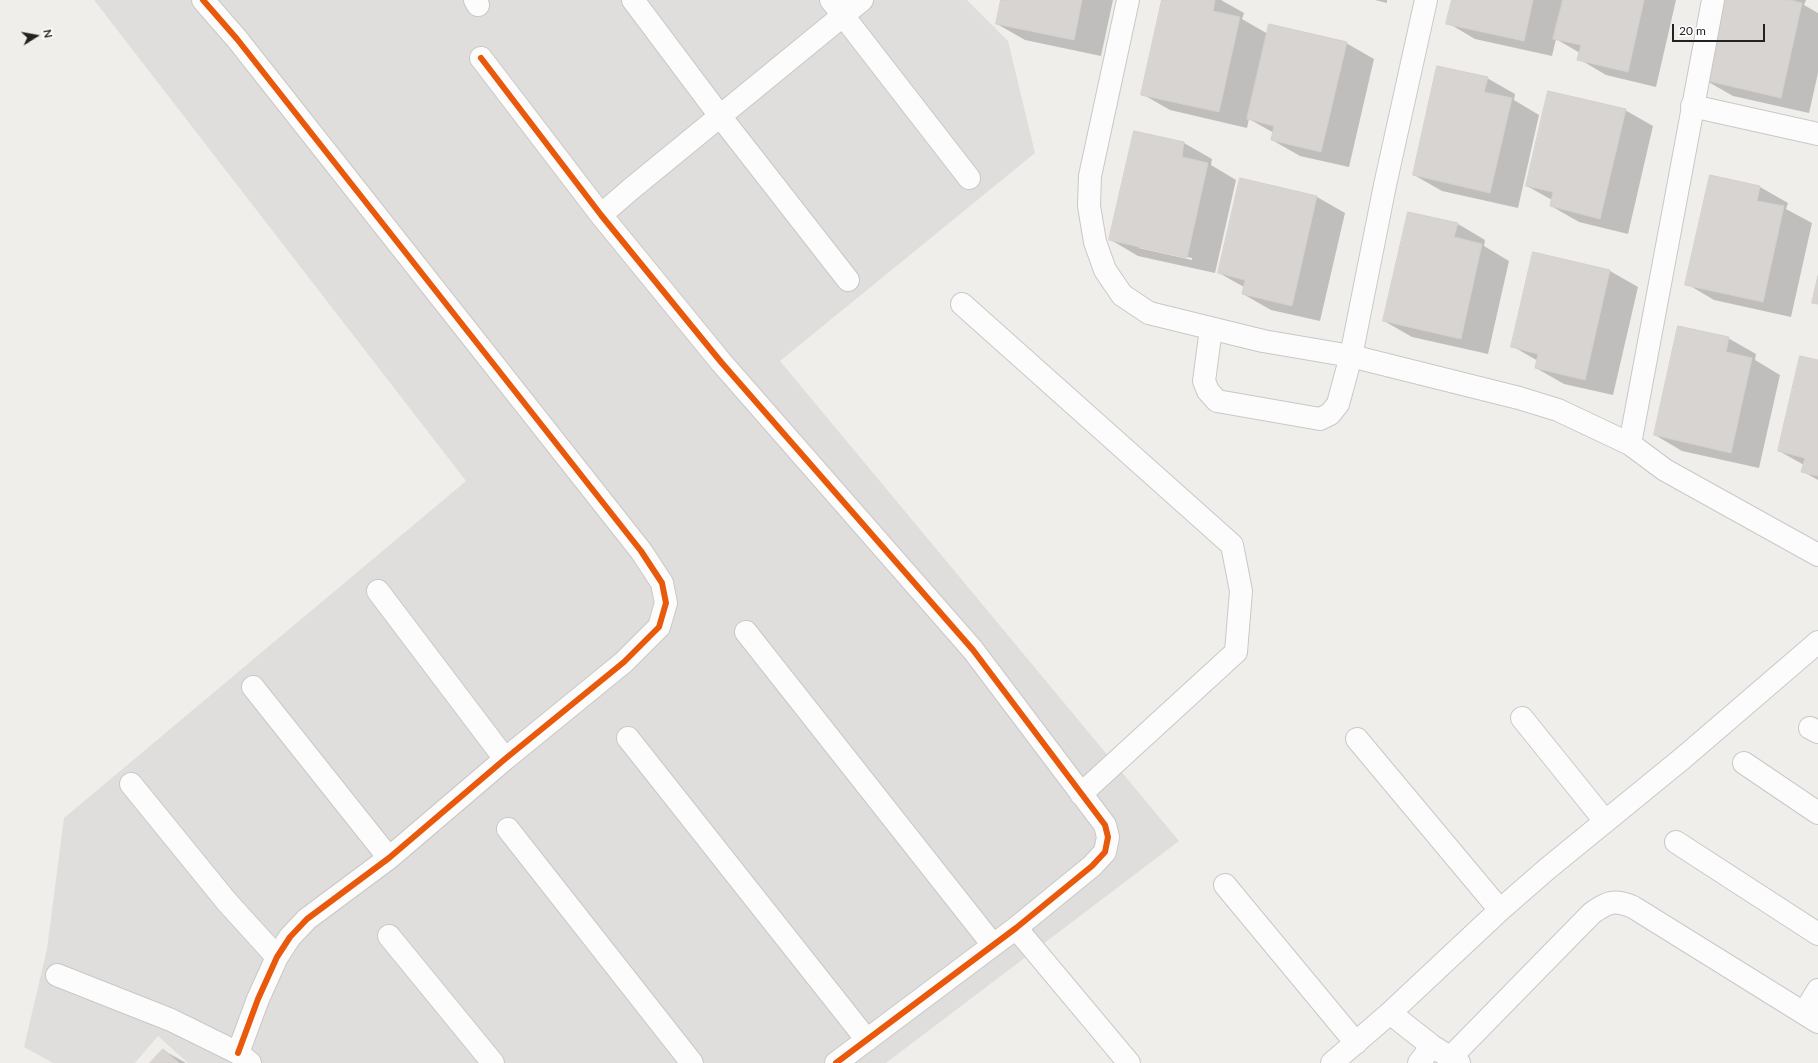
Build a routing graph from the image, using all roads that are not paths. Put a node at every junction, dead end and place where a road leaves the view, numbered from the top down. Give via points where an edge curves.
1 (203, 0) edge
2 (633, 0) edge
3 (862, 0) edge
4 (1128, 0) edge
5 (1426, 0) edge
6 (1713, 0) edge
7 (837, 8) edge
8 (481, 58) dead end
9 (1692, 106) junction
10 (720, 116) junction
11 (1818, 134) edge
12 (969, 178) dead end
13 (601, 215) junction
14 (848, 280) dead end
15 (962, 304) dead end
16 (1211, 329) junction
17 (1351, 356) junction
18 (1630, 444) junction
19 (1818, 555) edge
20 (378, 591) dead end
21 (746, 632) dead end
22 (1818, 642) edge
23 (253, 687) dead end
24 (1522, 718) dead end
25 (628, 738) dead end
26 (1357, 739) dead end
27 (505, 759) junction
28 (1744, 763) dead end
29 (131, 784) dead end
30 (1081, 794) junction
31 (1818, 813) edge
32 (1604, 821) junction
33 (508, 829) dead end
34 (1676, 842) dead end
35 (389, 858) junction
36 (1225, 885) dead end
37 (1500, 910) junction
38 (1016, 928) junction
39 (1818, 934) edge
40 (388, 936) dead end
41 (993, 945) junction
42 (277, 957) junction
43 (57, 975) dead end
44 (1818, 990) edge
45 (1390, 1013) junction
46 (1811, 1018) edge
47 (867, 1040) junction
48 (1356, 1043) junction
49 (1432, 1046) junction
50 (244, 1058) edge
51 (1454, 1060) edge
52 (493, 1063) edge
53 (692, 1063) edge
54 (836, 1063) edge
55 (1129, 1063) edge
56 (1332, 1063) edge
57 (1419, 1063) edge

1 - 27 street via 237,39 631,539 662,583 666,603 659,627 624,662
2 - 10 street
3 - 7 street
4 - 16 street via 1090,176 1089,206 1094,242 1105,270 1122,295 1149,312
5 - 17 street
6 - 9 street
7 - 10 street
7 - 12 street
8 - 13 street
9 - 11 street
9 - 18 street
10 - 13 street
10 - 14 street
13 - 30 street via 721,362 972,650
15 - 30 street via 1232,545 1241,591 1236,652
16 - 17 street
16 - 17 street via 1204,381 1208,391 1217,401 1320,419 1330,414 1338,404
17 - 18 street via 1558,410
18 - 19 street via 1665,470
20 - 27 street
21 - 41 street
22 - 32 street via 1678,763
23 - 35 street
24 - 32 street
25 - 47 street
26 - 37 street
27 - 35 street
28 - 31 street
29 - 42 street via 227,902
30 - 38 street via 1105,825 1108,837 1105,852 1092,866
32 - 37 street
33 - 53 street
34 - 39 street
35 - 42 street via 307,919 290,937
36 - 48 street
37 - 45 street
38 - 41 street
38 - 55 street
40 - 52 street
41 - 47 street
42 - 50 street via 258,999
43 - 50 street via 171,1020
44 - 46 street
45 - 48 street
45 - 49 street
46 - 51 street via 1620,901 1606,904 1592,913
47 - 54 street
48 - 56 street
49 - 51 street
49 - 57 street

